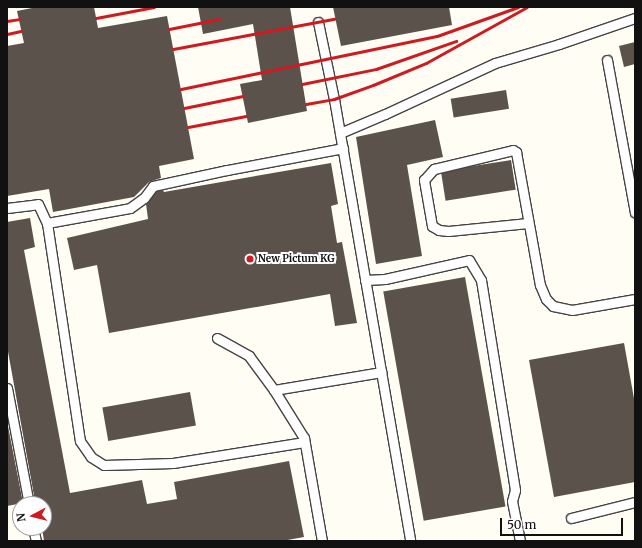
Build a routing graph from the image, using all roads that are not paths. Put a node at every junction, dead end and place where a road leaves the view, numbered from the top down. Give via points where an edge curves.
1 (635, 18) edge
2 (318, 22) dead end
3 (607, 60) dead end
4 (340, 133) junction
5 (343, 148) junction
6 (635, 158) edge
7 (625, 159) junction
8 (7, 208) edge
9 (635, 212) edge
10 (47, 223) junction
11 (528, 223) junction
12 (365, 280) junction
13 (635, 299) edge
14 (217, 338) dead end
15 (381, 372) junction
16 (7, 388) edge
17 (274, 390) junction
18 (304, 442) junction
19 (27, 496) edge
20 (635, 502) edge
21 (571, 518) dead end
22 (322, 541) edge
23 (410, 541) edge
24 (520, 541) edge

1 - 4 lane via 495,63
2 - 4 lane
3 - 7 lane
4 - 5 lane
5 - 10 lane via 153,186 144,198 130,208
5 - 12 lane
6 - 7 lane
7 - 9 lane
8 - 10 lane via 38,204
10 - 18 lane via 80,441 91,457 104,465 172,463
11 - 11 lane via 518,157 513,150 434,169 424,180 432,226 439,230
11 - 13 lane via 540,286 546,299 553,306 572,310
12 - 15 lane
12 - 24 lane via 385,279 469,260 481,280 515,490 512,501
14 - 17 lane via 249,356
15 - 17 lane
15 - 23 lane
16 - 19 lane
17 - 18 lane
18 - 22 lane
20 - 21 lane

